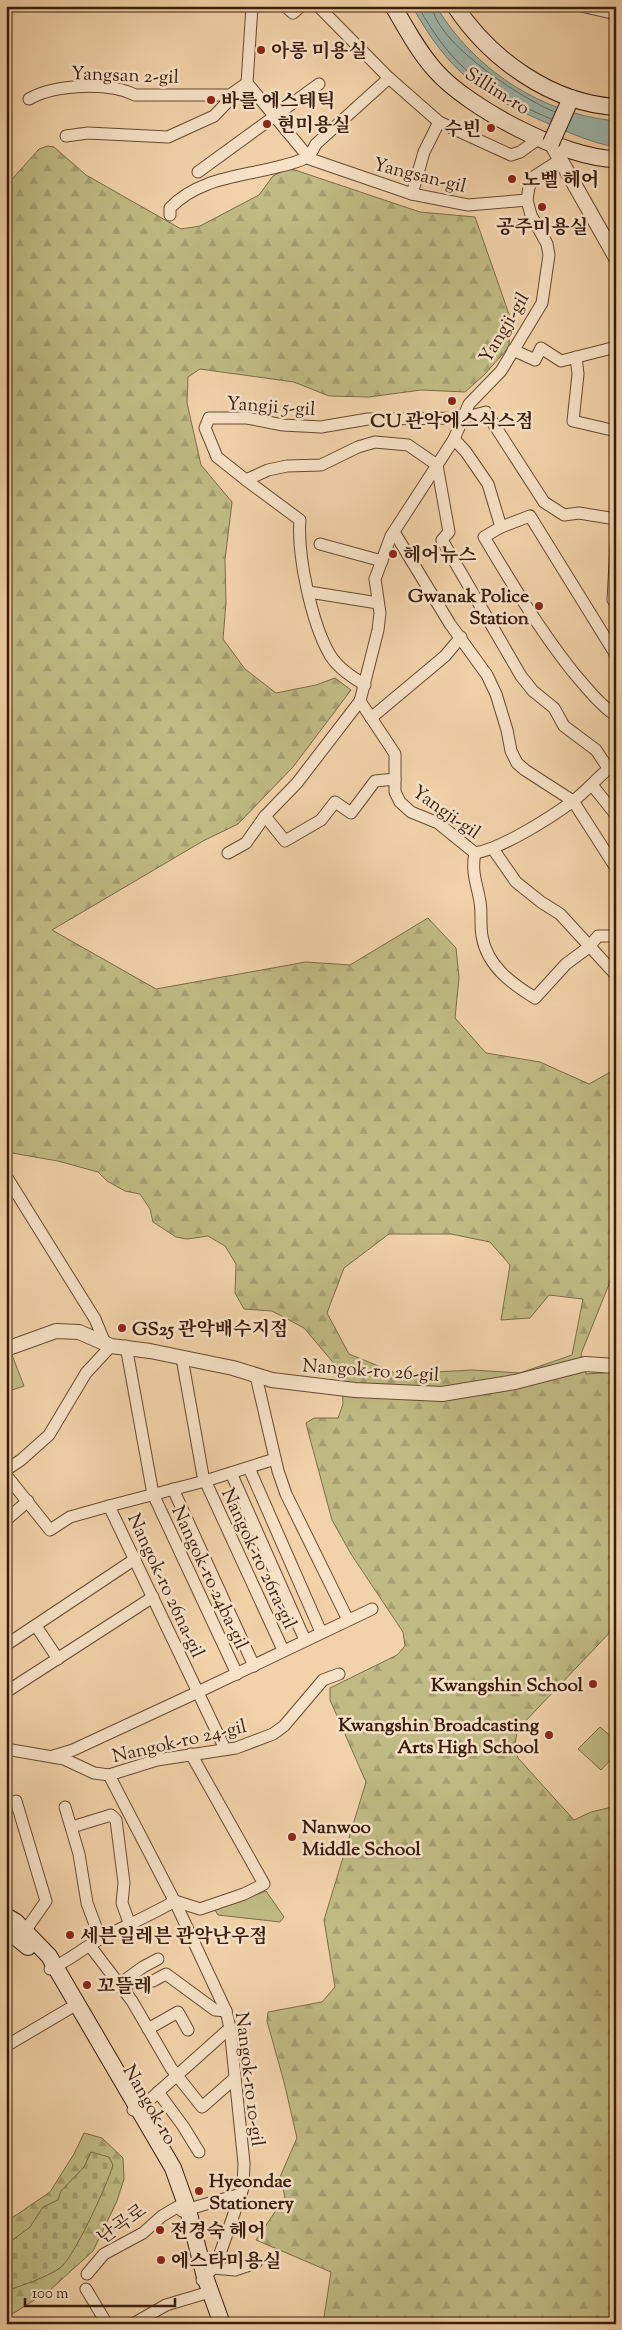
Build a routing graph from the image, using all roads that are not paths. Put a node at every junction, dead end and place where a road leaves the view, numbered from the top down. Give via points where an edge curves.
1 (252, 6) edge
2 (285, 6) edge
3 (301, 6) edge
4 (318, 6) edge
5 (393, 6) edge
6 (581, 6) edge
7 (457, 7) edge
8 (616, 14) edge
9 (389, 78) junction
10 (247, 83) junction
11 (320, 84) dead end
12 (571, 98) junction
13 (29, 99) dead end
14 (616, 107) edge
15 (275, 118) junction
16 (439, 122) junction
17 (66, 136) dead end
18 (546, 140) junction
19 (307, 157) junction
20 (616, 159) edge
21 (560, 160) junction
22 (198, 172) dead end
23 (412, 194) junction
24 (527, 200) junction
25 (170, 215) dead end
26 (610, 237) edge
27 (616, 258) edge
28 (616, 348) edge
29 (513, 350) junction
30 (576, 357) junction
31 (463, 418) junction
32 (616, 431) edge
33 (454, 439) junction
34 (437, 465) junction
35 (246, 480) junction
36 (616, 519) edge
37 (501, 527) junction
38 (394, 532) junction
39 (320, 544) dead end
40 (616, 545) edge
41 (382, 561) junction
42 (309, 592) junction
43 (616, 600) edge
44 (378, 603) junction
45 (461, 637) junction
46 (616, 655) edge
47 (365, 685) junction
48 (360, 701) junction
49 (616, 716) edge
50 (371, 718) junction
51 (612, 765) edge
52 (396, 779) junction
53 (592, 785) junction
54 (573, 801) junction
55 (616, 814) edge
56 (265, 816) junction
57 (493, 849) junction
58 (228, 853) dead end
59 (475, 853) junction
60 (616, 868) edge
61 (616, 936) edge
62 (589, 947) junction
63 (616, 975) edge
64 (6, 1176) edge
65 (108, 1344) junction
66 (126, 1346) junction
67 (6, 1349) edge
68 (182, 1358) junction
69 (616, 1366) edge
70 (256, 1376) junction
71 (275, 1460) junction
72 (249, 1468) junction
73 (6, 1470) edge
74 (231, 1473) junction
75 (6, 1475) edge
76 (206, 1481) junction
77 (173, 1489) junction
78 (153, 1494) junction
79 (28, 1502) junction
80 (110, 1506) junction
81 (6, 1520) edge
82 (135, 1559) junction
83 (153, 1598) junction
84 (372, 1609) dead end
85 (348, 1620) junction
86 (36, 1626) junction
87 (321, 1632) junction
88 (305, 1640) junction
89 (6, 1645) edge
90 (284, 1650) junction
91 (58, 1659) junction
92 (254, 1666) junction
93 (237, 1674) junction
94 (339, 1674) dead end
95 (6, 1692) edge
96 (198, 1692) junction
97 (6, 1749) edge
98 (225, 1749) junction
99 (191, 1754) junction
100 (52, 1756) junction
101 (110, 1775) junction
102 (16, 1801) dead end
103 (65, 1807) dead end
104 (131, 1816) junction
105 (116, 1820) junction
106 (72, 1827) junction
107 (174, 1901) junction
108 (6, 1916) edge
109 (130, 1925) junction
110 (6, 1930) edge
111 (25, 1931) junction
112 (100, 1938) junction
113 (90, 1946) junction
114 (158, 1960) dead end
115 (52, 1968) junction
116 (120, 1984) junction
117 (72, 2007) junction
118 (226, 2011) junction
119 (230, 2028) junction
120 (148, 2029) junction
121 (188, 2030) dead end
122 (6, 2046) edge
123 (176, 2075) junction
124 (235, 2078) junction
125 (158, 2092) junction
126 (136, 2108) junction
127 (199, 2152) dead end
128 (241, 2194) junction
129 (183, 2209) junction
130 (256, 2263) dead end
131 (87, 2274) dead end
132 (205, 2281) junction
133 (86, 2288) dead end
134 (107, 2324) edge
135 (133, 2324) edge
136 (212, 2324) edge
137 (222, 2324) edge

1 - 10 street
2 - 3 street via 293,13
4 - 9 street
5 - 18 main road, Sillim-ro via 421,53 462,95
6 - 8 street
7 - 12 main road, Sillim-ro, bridge via 478,34 517,70 541,86
9 - 16 street
9 - 19 street via 316,144
10 - 13 street, Yangsan 2-gil via 230,95 135,95 122,89 94,87 49,91
10 - 15 street, Yangsan-gil
10 - 17 street via 214,116 168,137 88,133
11 - 15 street
12 - 14 main road, Sillim-ro, bridge
12 - 18 main road, bridge
15 - 19 street, Yangsan-gil
15 - 22 street
16 - 18 street via 511,155
16 - 23 street via 424,152
18 - 20 main road, Sillim-ro via 592,156
18 - 21 street
19 - 23 street, Yangsan-gil
19 - 25 street via 200,186 182,195 170,208
21 - 24 street via 535,176
21 - 26 street
23 - 24 street, Yangsan-gil via 468,205
24 - 29 street, Yangji-gil via 531,215 547,244 549,256 542,304
26 - 27 street
28 - 30 street
29 - 30 street via 534,360 541,348 561,360
29 - 31 street, Yangji-gil via 501,371 469,404
30 - 32 street via 578,374 573,421
31 - 33 street, Yangji-gil
31 - 35 street, Yangji 5-gil via 368,419 321,427 282,426 248,418 210,418 205,428 217,458
31 - 36 street via 486,412 544,502 564,515 579,513
33 - 34 street, Yangji-gil
33 - 37 street via 488,484
34 - 35 street via 408,445 375,442 321,465 287,466
34 - 38 street, Yangji-gil
34 - 51 street via 448,526 442,540 521,676 532,691 554,708 564,726
35 - 42 street via 300,520 298,540
37 - 46 street via 530,516
37 - 49 street via 484,537 519,596 551,644 601,706
38 - 41 street, Yangji-gil
38 - 45 street via 422,581
39 - 41 street
40 - 43 street via 613,600
41 - 44 street, Yangji-gil via 375,579
42 - 44 street
42 - 47 street via 316,625 331,656 349,675
44 - 47 street, Yangji-gil via 378,630
45 - 50 street via 445,656
45 - 54 street via 479,661 496,694 511,752 517,763
47 - 48 street, Yangji-gil
48 - 50 street, Yangji-gil
48 - 56 street, Yangji-gil via 297,783
50 - 52 street, Yangji-gil via 395,754
51 - 53 street, Yangji-gil
52 - 56 street via 374,780 351,813 335,802 321,820 285,841
52 - 59 street, Yangji-gil via 395,792 400,802 411,812 438,822
53 - 54 street, Yangji-gil
53 - 55 street
54 - 57 street, Yangji-gil
54 - 60 street
56 - 58 street, Yangji-gil via 246,843
57 - 59 street, Yangji-gil
57 - 62 street via 516,882 560,914
59 - 62 street via 472,868 480,903 482,938 487,952 505,977 535,998 566,964
61 - 62 street via 598,936
62 - 63 street
64 - 65 street
65 - 66 street, Nangok-ro 26-gil
65 - 67 street, Nangok-ro 26-gil via 79,1332 56,1331
65 - 73 street via 86,1373 49,1435
66 - 68 street, Nangok-ro 26-gil
66 - 78 street
68 - 70 street, Nangok-ro 26-gil
68 - 76 street, Nangok-ro 26ra-gil
69 - 70 street, Nangok-ro 26-gil via 585,1364 515,1382 442,1394 355,1390 280,1382
70 - 71 street
71 - 72 street
71 - 85 street via 286,1494
72 - 74 street
72 - 87 street
74 - 76 street, Nangok-ro 26ra-gil
74 - 88 street
75 - 79 street, Nangok-ro 26na-gil
76 - 77 street
76 - 90 street, Nangok-ro 26ra-gil
77 - 78 street
77 - 92 street, Nangok-ro 24ba-gil
78 - 80 street
78 - 93 street, Nangok-ro 24ba-gil
79 - 80 street, Nangok-ro 26na-gil via 50,1530 70,1518
79 - 81 street
80 - 82 street, Nangok-ro 26na-gil
82 - 83 street, Nangok-ro 26na-gil
82 - 86 street
83 - 91 street
83 - 96 street, Nangok-ro 26na-gil
84 - 85 street, Nangok-ro 24ba-gil
85 - 87 street, Nangok-ro 24ba-gil
86 - 89 street
86 - 91 street
87 - 88 street, Nangok-ro 24ba-gil
88 - 90 street, Nangok-ro 24ba-gil
90 - 92 street, Nangok-ro 24ba-gil
91 - 95 street
92 - 93 street, Nangok-ro 24ba-gil
93 - 96 street, Nangok-ro 24ba-gil
94 - 98 street, Nangok-ro 24-gil via 323,1680 284,1726 273,1734
96 - 98 street
96 - 100 street, Nangok-ro 24ba-gil via 73,1750
97 - 100 street, Nangok-ro 24-gil
98 - 99 street, Nangok-ro 24-gil
99 - 101 street, Nangok-ro 24-gil via 157,1760
99 - 107 street via 264,1884 200,1909
100 - 101 street, Nangok-ro 24-gil via 94,1773
101 - 104 street, Nangok-ro 10-gil
102 - 111 street via 46,1901
103 - 106 street
104 - 105 street
104 - 107 street, Nangok-ro 10-gil
105 - 106 street via 111,1815
105 - 109 street via 124,1883 122,1903
106 - 112 street via 87,1903
107 - 109 street
107 - 118 street, Nangok-ro 10-gil
108 - 111 main road, Nangok-ro
109 - 112 street
110 - 115 main road, Nangok-ro
111 - 115 main road, Nangok-ro via 49,1956
112 - 113 street
113 - 115 street
113 - 116 street
114 - 116 street
115 - 117 main road, Nangok-ro
115 - 126 main road, Nangok-ro
116 - 118 street via 153,1981 166,1974 214,2010
116 - 120 street
117 - 122 street
117 - 126 main road, Nangok-ro via 96,2051
118 - 119 street, Nangok-ro 10-gil
119 - 123 street
119 - 124 street, Nangok-ro 10-gil
120 - 121 street via 178,2012
120 - 123 street
123 - 124 street via 202,2107
123 - 125 street
124 - 128 street, Nangok-ro 10-gil via 244,2163
125 - 126 street
125 - 127 street
126 - 129 main road, Nangok-ro
128 - 129 street, 난곡로
128 - 132 street, Nangok-ro 10-gil
129 - 131 street, 난곡로 via 162,2216 143,2233 104,2254
129 - 132 main road, Nangok-ro
130 - 132 street
132 - 135 street
132 - 136 main road, Nangok-ro
132 - 137 main road, Nangok-ro
133 - 134 street

